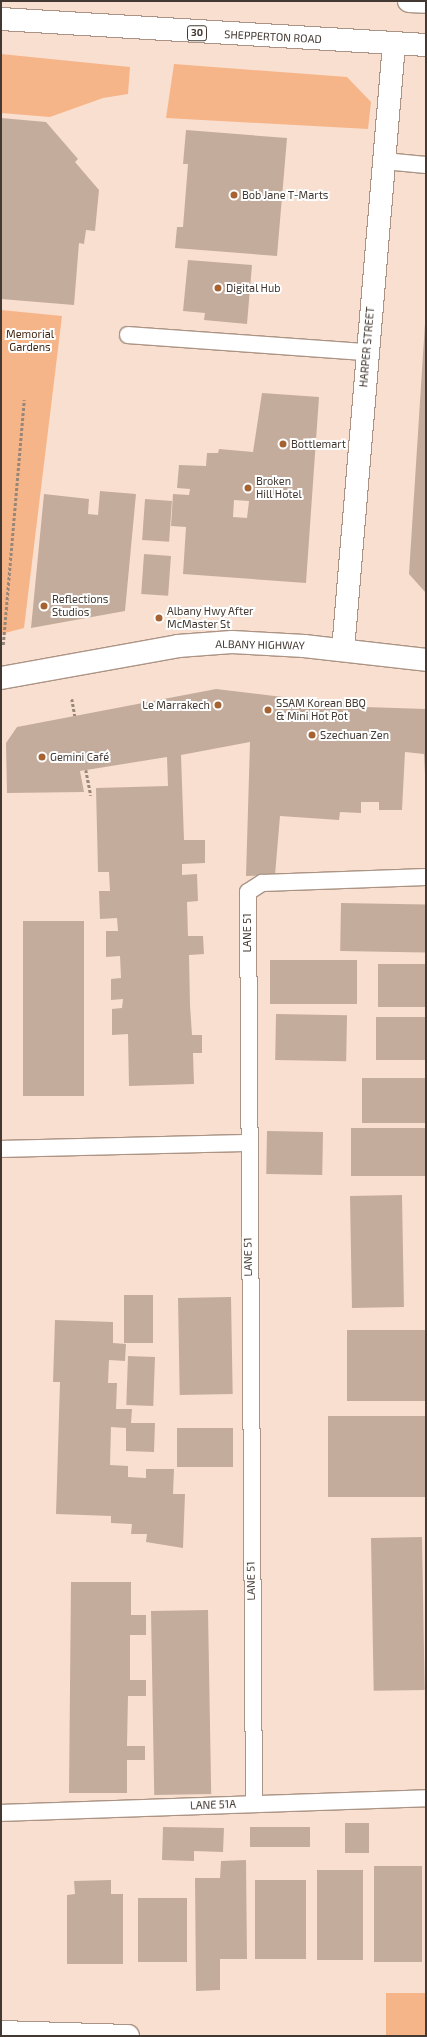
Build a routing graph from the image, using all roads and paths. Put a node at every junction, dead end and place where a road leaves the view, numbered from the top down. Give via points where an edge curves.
1 (409, 1) edge
2 (426, 2) edge
3 (1, 19) edge
4 (394, 44) junction
5 (426, 45) edge
6 (384, 161) junction
7 (426, 165) edge
8 (128, 335) dead end
9 (366, 352) junction
10 (24, 400) dead end
11 (2, 645) dead end
12 (343, 650) junction
13 (426, 660) edge
14 (1, 678) edge
15 (72, 699) dead end
16 (76, 716) dead end
17 (86, 770) dead end
18 (91, 796) dead end
19 (426, 877) edge
20 (247, 1143) junction
21 (1, 1149) edge
22 (426, 1798) edge
23 (254, 1804) junction
24 (1, 1813) edge
25 (1, 2032) edge
26 (128, 2036) edge

1 - 2 main road
3 - 4 main road, SHEPPERTON ROAD / 30
4 - 5 main road, SHEPPERTON ROAD / 30
4 - 6 main road, HARPER STREET
6 - 7 lane
6 - 9 main road, HARPER STREET
8 - 9 lane
9 - 12 main road, HARPER STREET
10 - 11 path
12 - 13 main road, ALBANY HIGHWAY
12 - 14 main road, ALBANY HIGHWAY via 232,642 178,646
15 - 16 path
17 - 18 path
19 - 20 lane, LANE 51 via 262,883 248,892
20 - 21 lane
20 - 23 lane, LANE 51
22 - 23 lane, LANE 51A
23 - 24 lane, LANE 51A
25 - 26 main road

